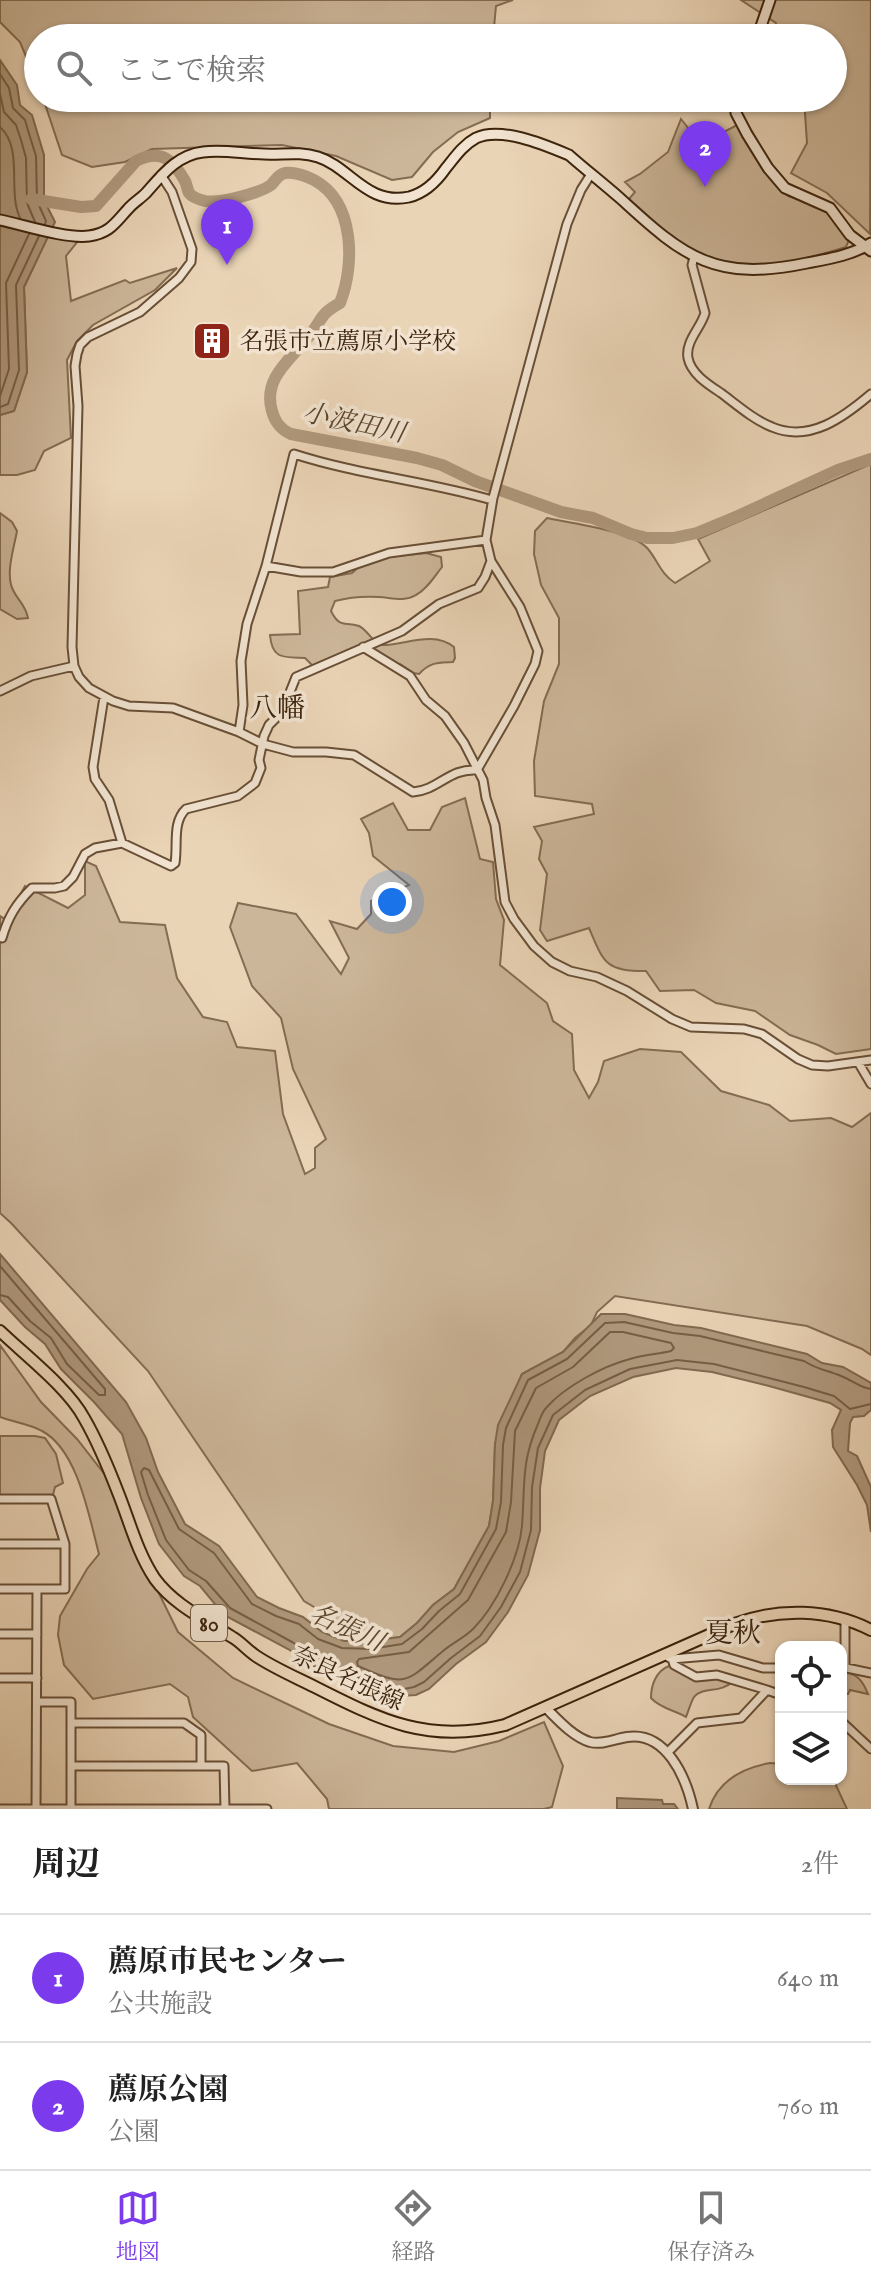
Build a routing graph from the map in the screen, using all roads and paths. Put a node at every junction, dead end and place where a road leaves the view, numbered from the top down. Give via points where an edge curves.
1 (770, 0) edge
2 (762, 24) edge
3 (736, 112) edge
4 (164, 173) junction
5 (591, 174) junction
6 (0, 220) edge
7 (869, 247) edge
8 (694, 257) junction
9 (871, 394) edge
10 (492, 499) junction
11 (486, 540) junction
12 (491, 561) junction
13 (266, 566) junction
14 (363, 647) junction
15 (74, 666) junction
16 (0, 691) edge
17 (104, 697) junction
18 (239, 732) junction
19 (263, 744) junction
20 (477, 770) junction
21 (122, 843) junction
22 (2, 938) dead end
23 (871, 1060) edge
24 (858, 1062) junction
25 (871, 1084) edge
26 (0, 1331) edge
27 (0, 1499) edge
28 (0, 1544) edge
29 (65, 1544) junction
30 (0, 1589) edge
31 (37, 1589) junction
32 (845, 1620) junction
33 (871, 1630) edge
34 (0, 1634) edge
35 (37, 1634) junction
36 (844, 1641) edge
37 (670, 1656) junction
38 (775, 1668) edge
39 (847, 1668) edge
40 (871, 1673) edge
41 (0, 1678) edge
42 (37, 1678) junction
43 (767, 1690) junction
44 (775, 1693) edge
45 (37, 1702) junction
46 (545, 1707) junction
47 (71, 1723) junction
48 (847, 1727) edge
49 (871, 1749) edge
50 (668, 1752) junction
51 (71, 1766) junction
52 (201, 1766) junction
53 (0, 1809) edge
54 (36, 1809) edge
55 (71, 1809) edge
56 (225, 1809) edge
57 (267, 1809) edge
58 (693, 1809) edge

1 - 2 main road
3 - 7 main road via 785,188 830,208 850,235
4 - 5 main road via 191,154 210,151 301,153 329,161 378,194 399,198 422,192 470,142 495,134 548,146
4 - 6 main road via 109,230 89,236
4 - 15 street via 192,249 189,267 140,312 88,337 75,360
5 - 8 main road
5 - 10 street via 567,224
7 - 8 main road via 762,270
8 - 9 street via 705,313 688,358 704,381 764,423 789,431 827,426
10 - 11 street
10 - 13 street via 294,454
11 - 12 street
11 - 13 street via 398,551 333,572
12 - 14 street via 478,588
12 - 20 street via 520,607 538,651
13 - 18 street via 247,624
14 - 19 street via 296,677
14 - 20 street via 410,676 458,734
15 - 16 street via 31,676
15 - 17 street
17 - 18 street via 129,706 173,708
17 - 21 street via 93,767
18 - 19 street
19 - 20 street via 293,752 354,755 413,792 465,769
19 - 21 street via 259,776 248,790 180,814 171,866
20 - 24 street via 495,825 505,902 534,946 552,962 627,991 691,1027 762,1034 812,1065
21 - 22 street via 85,854 64,886 32,888 14,906
23 - 24 street
24 - 25 street
26 - 46 main road, 奈良名張線 / 80 via 79,1409 155,1578 203,1620 252,1653 363,1711 413,1729 492,1729
27 - 29 street via 51,1499
28 - 29 street
29 - 31 street via 65,1589
30 - 31 street
31 - 35 street
32 - 33 main road, 奈良名張線 / 80
32 - 36 street
32 - 37 main road, 奈良名張線 / 80 via 802,1612 763,1615
34 - 35 street
35 - 42 street
37 - 38 street via 719,1655
37 - 43 street via 674,1665 696,1677 717,1675
37 - 46 main road, 奈良名張線 / 80
39 - 40 street
41 - 42 street
42 - 45 street
43 - 44 street
43 - 50 street via 743,1717 697,1723
45 - 47 street via 71,1702
45 - 54 street
46 - 50 street via 588,1742 638,1737
47 - 51 street
47 - 52 street via 184,1723 201,1735
48 - 49 street
50 - 58 street
51 - 52 street
51 - 55 street
52 - 56 street via 224,1766
53 - 54 street
54 - 55 street
55 - 56 street
56 - 57 street

